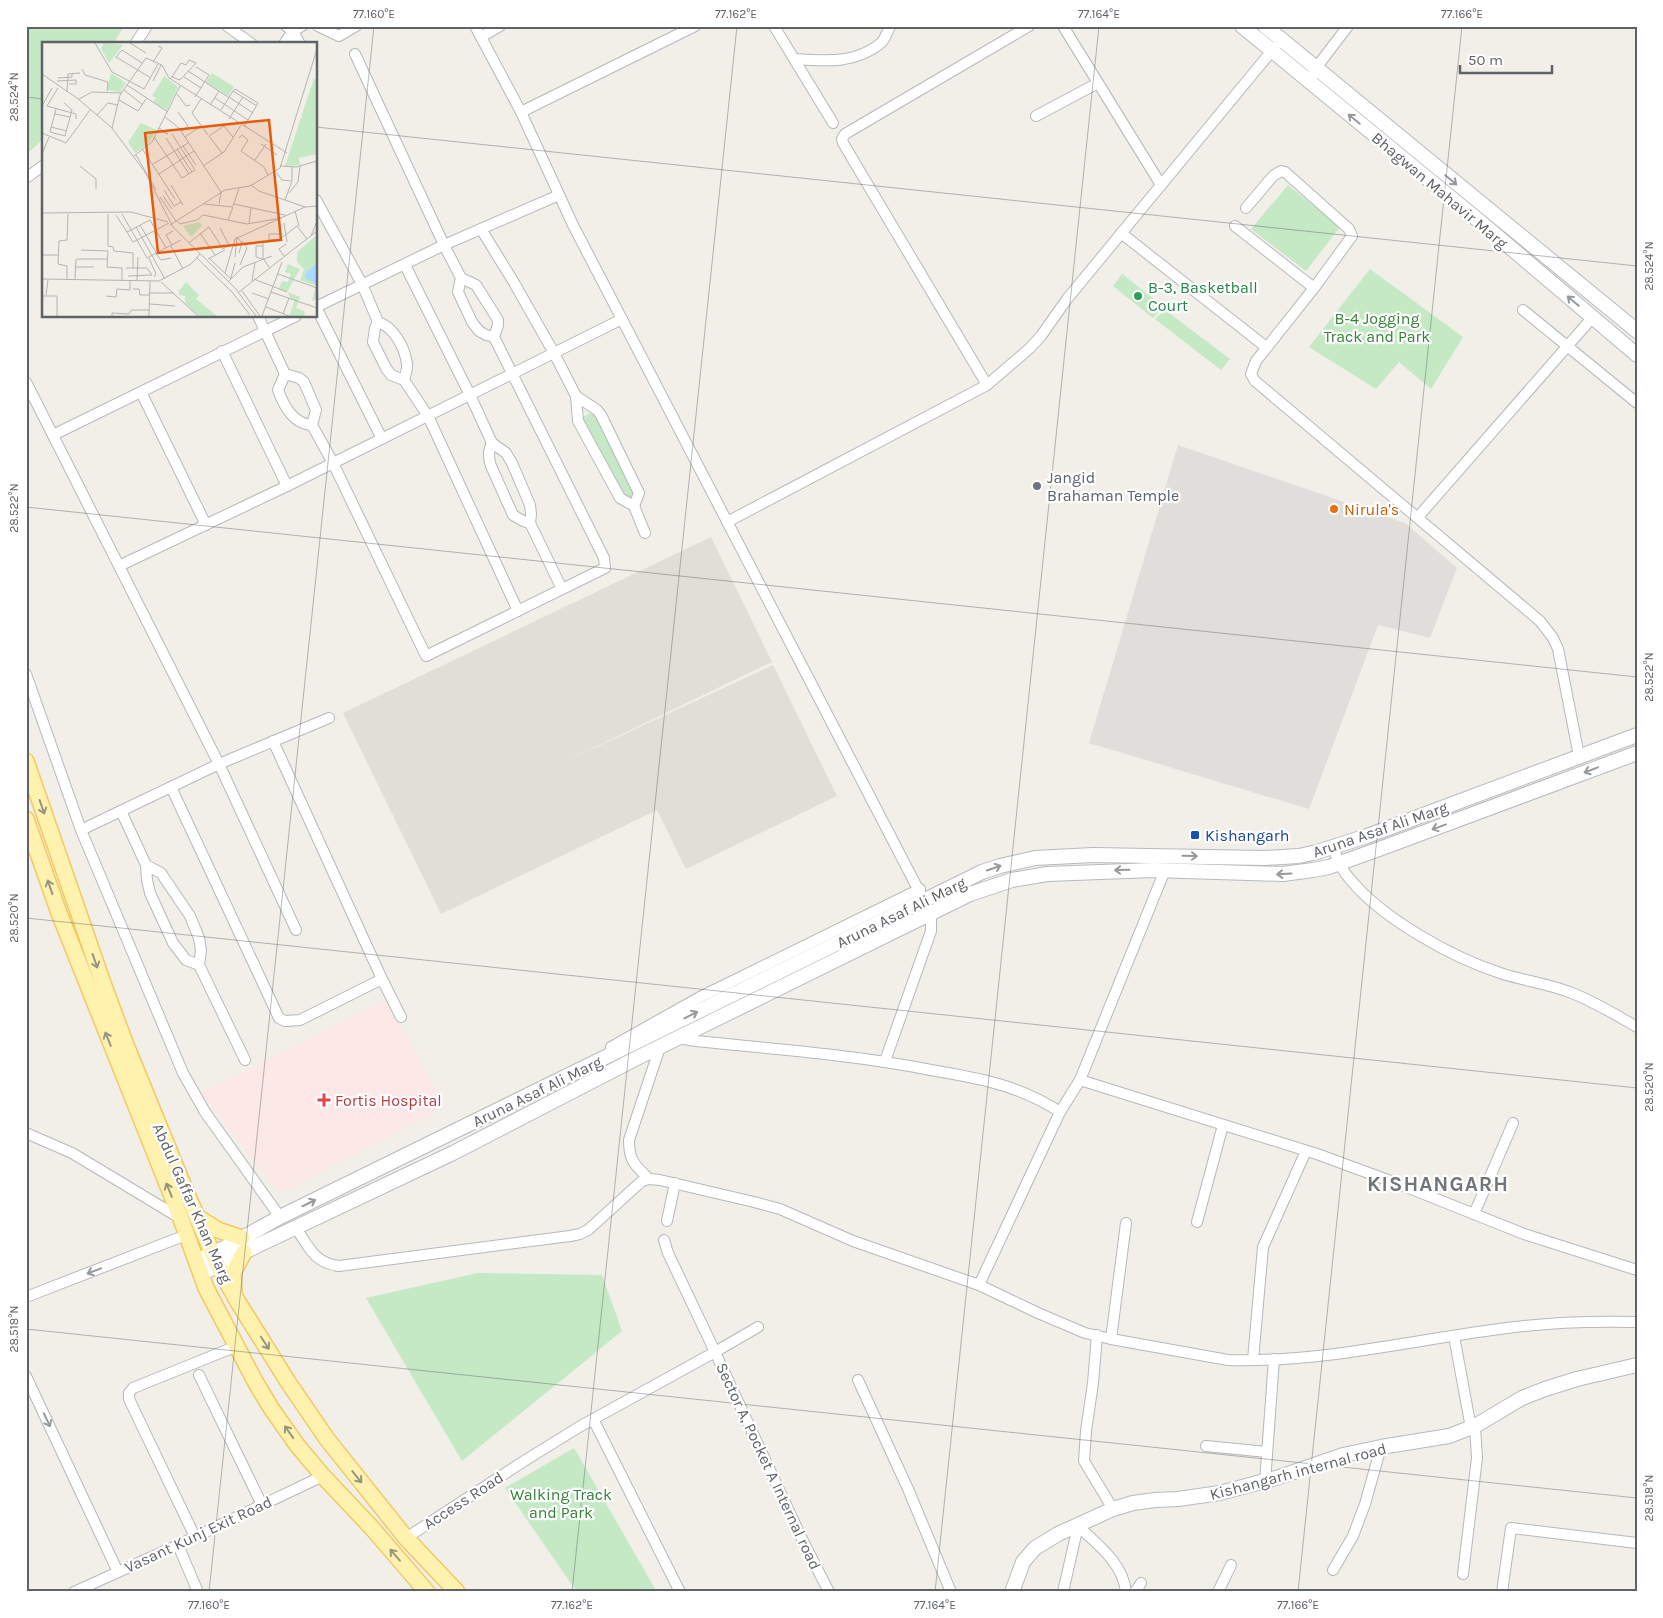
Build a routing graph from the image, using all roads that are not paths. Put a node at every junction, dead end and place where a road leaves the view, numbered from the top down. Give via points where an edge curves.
1 (147, 26) edge
2 (227, 26) edge
3 (318, 26) edge
4 (356, 26) edge
5 (475, 26) edge
6 (500, 26) edge
7 (695, 26) edge
8 (774, 26) edge
9 (890, 26) edge
10 (1030, 26) edge
11 (1063, 26) edge
12 (1242, 26) edge
13 (1265, 26) edge
14 (1348, 26) edge
15 (294, 28) edge
16 (481, 37) junction
17 (1280, 38) junction
18 (136, 42) edge
19 (249, 42) edge
20 (285, 42) edge
21 (299, 42) edge
22 (1272, 51) junction
23 (355, 54) dead end
24 (795, 59) junction
25 (1316, 68) junction
26 (1309, 82) junction
27 (1098, 83) junction
28 (521, 112) junction
29 (1036, 116) dead end
30 (833, 123) dead end
31 (42, 166) edge
32 (26, 178) edge
33 (1161, 185) junction
34 (559, 195) junction
35 (318, 204) edge
36 (1485, 207) junction
37 (1246, 208) dead end
38 (1478, 220) junction
39 (1235, 226) dead end
40 (481, 229) junction
41 (1121, 232) junction
42 (444, 245) junction
43 (1549, 260) junction
44 (405, 265) junction
45 (1541, 274) junction
46 (461, 278) junction
47 (362, 284) junction
48 (1314, 288) junction
49 (318, 306) edge
50 (1523, 310) dead end
51 (318, 311) edge
52 (259, 318) edge
53 (292, 318) edge
54 (1592, 318) junction
55 (622, 319) junction
56 (378, 322) junction
57 (265, 331) junction
58 (1637, 331) edge
59 (494, 337) junction
60 (1568, 346) junction
61 (1266, 347) junction
62 (222, 351) junction
63 (554, 353) junction
64 (1637, 355) edge
65 (285, 374) junction
66 (512, 374) junction
67 (404, 380) junction
68 (26, 382) edge
69 (988, 386) junction
70 (141, 392) junction
71 (470, 395) junction
72 (576, 396) junction
73 (1637, 403) edge
74 (428, 416) junction
75 (312, 425) junction
76 (53, 435) junction
77 (382, 439) junction
78 (492, 443) junction
79 (333, 463) junction
80 (287, 486) junction
81 (634, 506) junction
82 (1418, 517) junction
83 (727, 522) junction
84 (530, 523) junction
85 (206, 525) junction
86 (645, 532) dead end
87 (119, 566) junction
88 (562, 589) junction
89 (518, 611) junction
90 (26, 674) edge
91 (329, 718) dead end
92 (1637, 735) edge
93 (273, 741) junction
94 (1637, 753) edge
95 (1579, 756) junction
96 (26, 761) edge
97 (219, 764) junction
98 (171, 787) junction
99 (121, 811) junction
100 (26, 819) edge
101 (81, 830) junction
102 (1333, 848) junction
103 (1339, 863) junction
104 (146, 865) junction
105 (1164, 870) junction
106 (923, 895) junction
107 (931, 914) junction
108 (296, 930) dead end
109 (199, 965) junction
110 (382, 979) junction
111 (401, 1017) dead end
112 (1637, 1026) edge
113 (678, 1038) junction
114 (660, 1046) junction
115 (245, 1060) dead end
116 (885, 1061) junction
117 (1080, 1080) junction
118 (1060, 1112) junction
119 (1513, 1123) dead end
120 (1223, 1124) junction
121 (442, 1130) dead end
122 (26, 1133) edge
123 (1306, 1151) junction
124 (649, 1179) junction
125 (675, 1183) junction
126 (1474, 1214) junction
127 (197, 1217) junction
128 (280, 1217) junction
129 (181, 1219) junction
130 (666, 1221) dead end
131 (1196, 1222) dead end
132 (1126, 1223) dead end
133 (296, 1228) junction
134 (186, 1235) junction
135 (664, 1240) dead end
136 (243, 1245) junction
137 (215, 1260) junction
138 (1637, 1270) edge
139 (201, 1275) junction
140 (979, 1285) junction
141 (26, 1297) edge
142 (238, 1302) junction
143 (1637, 1322) edge
144 (758, 1328) dead end
145 (1097, 1335) junction
146 (1454, 1336) junction
147 (1111, 1339) junction
148 (237, 1346) junction
149 (715, 1352) junction
150 (1274, 1359) junction
151 (1252, 1360) junction
152 (1637, 1365) edge
153 (199, 1375) dead end
154 (26, 1376) edge
155 (858, 1380) dead end
156 (594, 1420) junction
157 (1473, 1427) junction
158 (1206, 1446) dead end
159 (1382, 1447) junction
160 (1267, 1452) junction
161 (520, 1463) joint
162 (323, 1476) junction
163 (1265, 1482) junction
164 (262, 1505) junction
165 (1113, 1509) junction
166 (1078, 1526) junction
167 (194, 1537) junction
168 (406, 1538) junction
169 (1637, 1543) edge
170 (178, 1546) junction
171 (1231, 1565) dead end
172 (1333, 1570) dead end
173 (118, 1572) junction
174 (1463, 1574) dead end
175 (74, 1592) edge
176 (198, 1592) edge
177 (427, 1592) edge
178 (457, 1592) edge
179 (680, 1592) edge
180 (829, 1592) edge
181 (951, 1592) edge
182 (1012, 1592) edge
183 (1063, 1592) edge
184 (1126, 1592) edge
185 (1218, 1592) edge
186 (1502, 1592) edge

1 - 18 street
2 - 19 street
3 - 4 street via 339,36
5 - 16 street
6 - 16 street
7 - 28 street
8 - 24 street
9 - 24 street via 882,42 864,53 836,61
10 - 69 street via 845,134 842,139
11 - 27 street
12 - 22 main road, Bhagwan Mahavir Marg
13 - 17 main road, Bhagwan Mahavir Marg
14 - 25 street
15 - 20 street
15 - 21 street
16 - 28 street
17 - 22 street
17 - 25 main road, Bhagwan Mahavir Marg
22 - 26 main road, Bhagwan Mahavir Marg
22 - 33 street
23 - 42 street
24 - 30 street
25 - 26 street
25 -> 36 main road, Bhagwan Mahavir Marg
38 -> 26 main road, Bhagwan Mahavir Marg
27 - 29 street
27 - 33 street
28 - 34 street
31 - 32 street
33 - 41 street
34 - 40 street
34 - 55 street
35 - 47 street
36 - 38 main road
36 - 43 main road, Bhagwan Mahavir Marg
37 - 48 street via 1281,171 1349,229 1352,236
38 - 45 main road, Bhagwan Mahavir Marg
39 - 48 street
40 - 42 street
40 - 63 street
41 - 61 street
41 - 69 street via 1067,298 1041,336
42 - 44 street
42 - 46 street
43 - 45 main road
43 - 58 main road, Bhagwan Mahavir Marg
44 - 47 street
44 - 71 street
54 -> 45 main road, Bhagwan Mahavir Marg
46 - 59 street via 458,292 475,327 486,336
46 - 59 street via 474,283 498,320
47 - 49 street
47 - 56 street
48 - 61 street
50 - 60 street
51 - 77 street
52 - 57 street
53 - 57 street
54 - 60 street
54 - 64 main road, Bhagwan Mahavir Marg
55 - 63 street
55 - 83 street
56 - 67 street via 391,329 401,347 407,364
56 - 67 street via 373,342 391,375
57 - 62 street
57 - 65 street
59 - 66 street
60 - 73 street
60 - 82 street
61 - 82 street via 1253,367 1251,374 1255,381
62 - 70 street
62 - 80 street
63 - 66 street
63 - 72 street
65 - 75 street via 304,382 316,410
65 - 75 street via 278,390 281,398 297,421
66 - 71 street
66 - 88 street via 605,562 602,571
67 - 74 street
68 - 76 street
69 - 83 street
70 - 76 street
70 - 85 street
71 - 74 street
71 - 78 street
72 - 81 street via 578,421 589,442 620,498
72 - 81 street via 601,415 639,493
74 - 77 street
74 - 89 street
75 - 79 street
76 - 87 street
77 - 79 street
78 - 84 street via 506,452 512,463 530,505
78 - 84 street via 489,450 491,466 513,515
79 - 80 street
79 - 89 street via 426,656
80 - 85 street
81 - 86 street
82 - 95 street via 1540,621 1553,638 1561,662
83 - 106 street
84 - 88 street
85 - 87 street
87 - 97 street
88 - 89 street
90 - 101 street
91 - 93 street
92 - 95 main road, Aruna Asaf Ali Marg
93 - 97 street
93 - 110 street
94 -> 103 main road, Aruna Asaf Ali Marg
95 - 102 main road, Aruna Asaf Ali Marg
96 -> 127 main road, Abdul Gaffar Khan Marg via 105,989
97 - 98 street
97 - 108 street
98 - 99 street
98 - 110 street via 279,1018 284,1021 300,1020
99 - 101 street
99 - 104 street
129 -> 100 main road, Abdul Gaffar Khan Marg via 59,913
101 - 128 street via 182,1073 205,1112
102 - 103 street
106 -> 102 main road, Aruna Asaf Ali Marg via 1000,866 1035,858 1093,855 1264,858 1299,856
103 -> 105 main road, Aruna Asaf Ali Marg via 1283,874
103 - 112 street via 1371,900 1432,942 1501,974 1573,993
104 - 109 street via 150,893 173,943 186,960
104 - 109 street via 160,873 190,916 198,938
105 -> 107 main road, Aruna Asaf Ali Marg via 1047,874 1012,880 970,894
105 - 117 street
106 - 107 street
106 - 121 street via 700,997 557,1076
128 -> 106 main road, Aruna Asaf Ali Marg
107 - 113 main road, Aruna Asaf Ali Marg
107 - 116 street via 930,931
109 - 115 street
110 - 111 street
113 - 114 main road, Aruna Asaf Ali Marg
113 - 116 street
114 - 124 street via 629,1140 629,1155
114 - 133 main road, Aruna Asaf Ali Marg via 454,1153
116 - 118 street via 994,1082 1030,1094
117 - 118 street
117 - 120 street
118 - 140 street
119 - 126 street
120 - 123 street
120 - 131 street
122 - 129 street via 72,1154
123 - 126 street
123 - 151 street via 1263,1247
124 - 125 street
124 - 133 street via 635,1187 588,1230 570,1236 339,1266 321,1262
125 - 130 street
125 - 140 street via 767,1205
126 - 138 street via 1555,1245
127 - 136 main road
127 - 137 main road, Abdul Gaffar Khan Marg
128 - 136 main road, Aruna Asaf Ali Marg
129 - 134 main road, Abdul Gaffar Khan Marg
132 - 147 street
133 - 136 main road, Aruna Asaf Ali Marg
134 - 139 main road, Abdul Gaffar Khan Marg
134 -> 141 street
135 - 149 street
136 - 137 main road, Aruna Asaf Ali Marg
136 - 142 main road via 233,1273
137 - 139 main road, Aruna Asaf Ali Marg
137 - 142 main road, Abdul Gaffar Khan Marg
139 - 148 main road, Abdul Gaffar Khan Marg
140 - 145 street via 1060,1323
142 -> 168 main road, Abdul Gaffar Khan Marg via 327,1439
143 - 146 street via 1540,1324
144 - 149 street
145 - 147 street
145 - 165 street via 1084,1461
146 - 150 street
146 - 157 street
147 - 151 street via 1228,1360
162 -> 148 main road, Abdul Gaffar Khan Marg via 271,1408
148 - 167 street via 133,1388 130,1393 129,1399
149 - 156 street, Sector A, Pocket A Internal road
149 - 180 street, Sector A, Pocket A Internal road
150 - 151 street
150 - 160 street
152 - 157 main road, Kishangarh internal road via 1545,1389 1522,1398
153 - 164 street
154 -> 173 street
155 - 181 street
156 - 161 street, Sector A, Pocket A Internal road
156 - 179 street
157 - 159 main road, Kishangarh internal road via 1449,1436
157 - 174 street via 1477,1458
158 - 160 street
159 - 163 main road, Kishangarh internal road via 1343,1456
159 - 172 street via 1353,1536
160 - 163 street
161 - 168 street, Access Road
162 - 164 street, Vasant Kunj Exit Road
177 -> 162 main road, Abdul Gaffar Khan Marg
163 - 165 main road, Kishangarh internal road via 1210,1495 1133,1503
164 - 167 street, Vasant Kunj Exit Road
165 - 166 main road, Kishangarh internal road
166 - 182 main road, Kishangarh internal road via 1036,1548 1023,1562
166 - 183 street
166 - 184 street via 1117,1566
167 - 170 street, Vasant Kunj Exit Road
168 - 178 main road, Abdul Gaffar Khan Marg
169 - 186 street via 1511,1528
170 - 173 street, Vasant Kunj Exit Road
170 - 176 street
171 - 185 street
173 - 175 street, Vasant Kunj Exit Road

